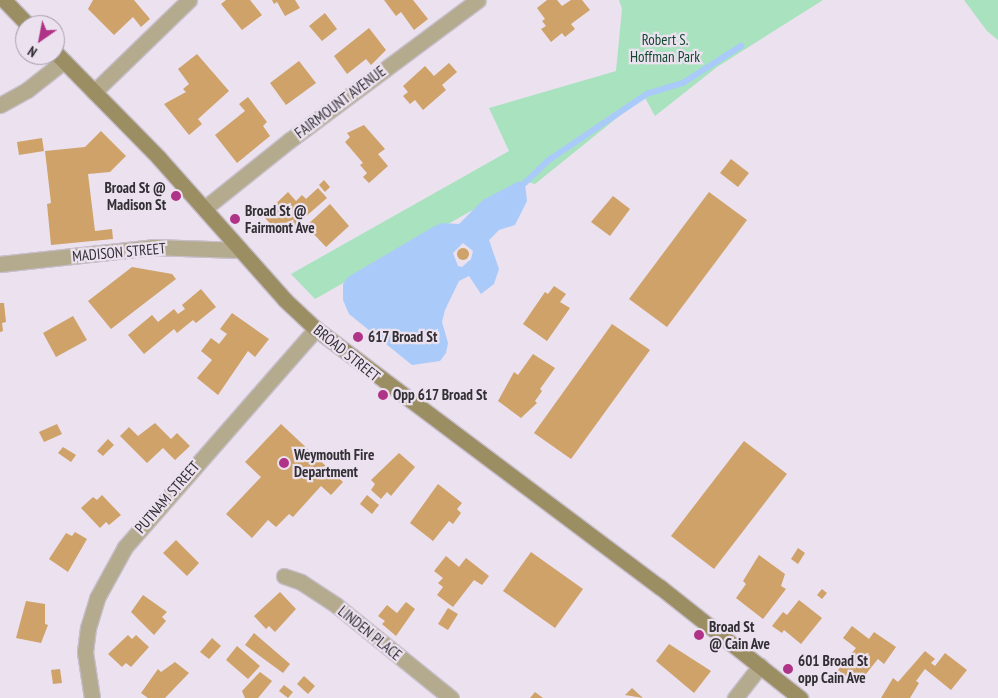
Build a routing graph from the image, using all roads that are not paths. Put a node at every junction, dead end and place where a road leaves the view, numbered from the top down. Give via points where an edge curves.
1 (4, 0) edge
2 (189, 0) edge
3 (478, 0) edge
4 (18, 15) edge
5 (65, 62) edge
6 (51, 65) edge
7 (94, 92) junction
8 (0, 106) edge
9 (205, 208) junction
10 (239, 250) junction
11 (0, 264) edge
12 (316, 329) junction
13 (284, 576) dead end
14 (760, 666) junction
15 (92, 698) edge
16 (451, 698) edge
17 (735, 698) edge
18 (800, 698) edge

1 - 4 main road
2 - 7 street
3 - 9 street, FAIRMOUNT AVENUE via 290,140
5 - 7 main road, BROAD STREET
6 - 8 street via 27,90
7 - 9 main road, BROAD STREET
9 - 10 main road, BROAD STREET
10 - 11 street, MADISON STREET via 153,247
10 - 12 main road, BROAD STREET
12 - 14 main road, BROAD STREET
12 - 15 street, PUTNAM STREET via 125,547 97,598 88,628 86,652
13 - 16 street, LINDEN PLACE via 301,582 336,605
14 - 17 street
14 - 18 main road, BROAD STREET

